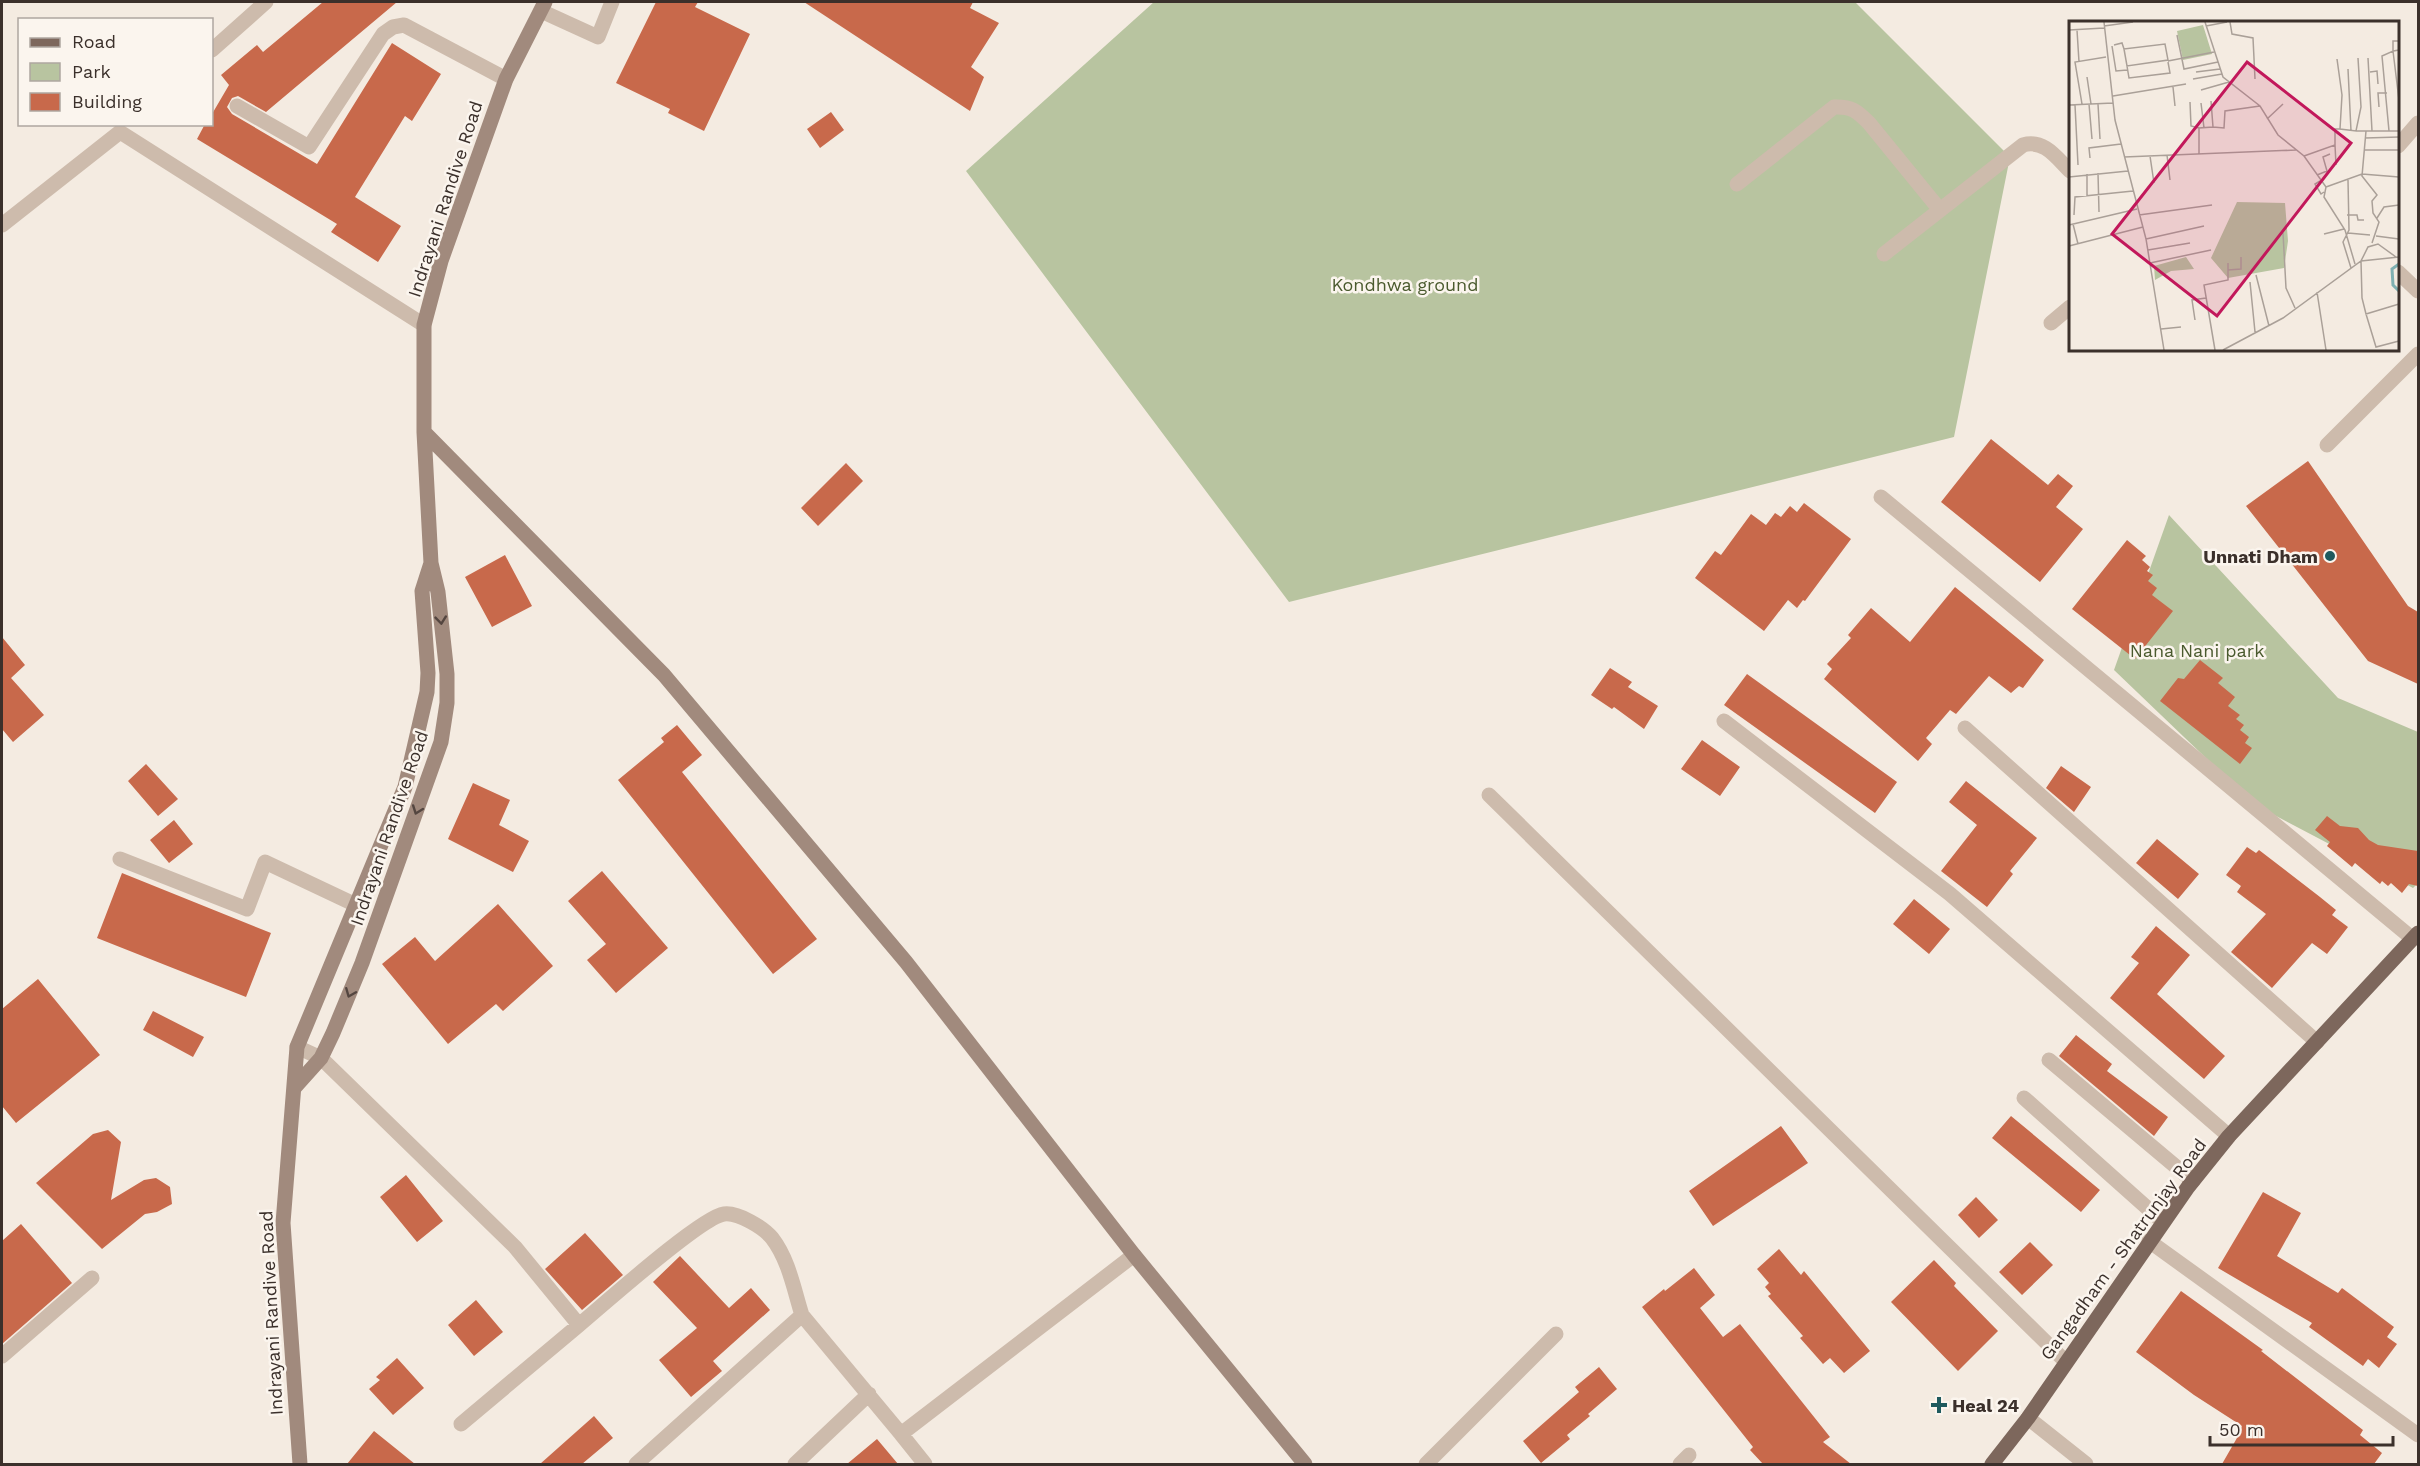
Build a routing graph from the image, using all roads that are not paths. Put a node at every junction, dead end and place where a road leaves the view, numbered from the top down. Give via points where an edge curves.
1 (266, 2) edge
2 (612, 2) edge
3 (543, 6) edge
4 (213, 49) edge
5 (506, 79) junction
6 (237, 106) dead end
7 (2418, 123) edge
8 (124, 128) edge
9 (2399, 144) edge
10 (2069, 170) edge
11 (1737, 184) dead end
12 (1940, 210) junction
13 (2, 225) edge
14 (1884, 254) dead end
15 (2399, 274) edge
16 (2418, 291) edge
17 (2069, 308) edge
18 (2051, 323) dead end
19 (424, 325) junction
20 (2418, 354) edge
21 (424, 432) junction
22 (2327, 446) dead end
23 (1881, 497) dead end
24 (431, 563) junction
25 (1724, 721) dead end
26 (1965, 728) dead end
27 (1489, 795) dead end
28 (120, 859) dead end
29 (356, 905) junction
30 (2416, 936) edge
31 (2317, 1042) junction
32 (297, 1047) junction
33 (321, 1058) junction
34 (2049, 1060) dead end
35 (295, 1087) junction
36 (2024, 1098) dead end
37 (2229, 1136) junction
38 (2193, 1181) junction
39 (2163, 1222) junction
40 (2149, 1241) junction
41 (1134, 1255) junction
42 (92, 1278) dead end
43 (802, 1315) junction
44 (579, 1325) junction
45 (1556, 1334) dead end
46 (2, 1356) edge
47 (2066, 1362) junction
48 (868, 1394) junction
49 (2028, 1418) junction
50 (461, 1424) dead end
51 (901, 1434) junction
52 (2418, 1435) edge
53 (300, 1464) edge
54 (636, 1464) edge
55 (795, 1464) edge
56 (926, 1464) edge
57 (1305, 1464) edge
58 (1426, 1464) edge
59 (1992, 1464) edge
60 (2086, 1464) edge

1 - 4 street
2 - 3 street via 598,37
3 - 5 street, Indrayani Randive Road
5 - 6 street via 404,25 383,34 309,147
5 - 19 street, Indrayani Randive Road via 441,261
7 - 9 street
8 - 13 street
8 - 19 street
10 - 12 street via 2042,144 2023,144
11 - 12 street via 1834,107 1846,106 1857,110 1869,123
12 - 14 street
15 - 16 street
17 - 18 street
19 - 21 street, Indrayani Randive Road
20 - 22 street
21 - 24 street, Indrayani Randive Road
21 - 41 street via 664,675 906,962
23 - 30 street
24 - 29 street, Indrayani Randive Road via 422,591 427,692 405,787
24 -> 33 street, Indrayani Randive Road via 447,674 441,742 362,963
25 - 37 street via 1950,894
26 - 31 street
27 - 47 street
28 - 29 street via 247,909 265,862
29 - 32 street, Indrayani Randive Road
30 - 31 main road, Gangadham - Shatrunjay Road
31 - 37 main road, Gangadham - Shatrunjay Road
32 - 33 street
32 - 35 street, Indrayani Randive Road
33 - 35 street, Indrayani Randive Road
33 - 44 street via 515,1247
34 - 38 street
35 - 53 street, Indrayani Randive Road via 283,1223
36 - 39 street
37 - 38 main road, Gangadham - Shatrunjay Road
38 - 39 main road, Gangadham - Shatrunjay Road
39 - 40 main road, Gangadham - Shatrunjay Road
40 - 47 main road, Gangadham - Shatrunjay Road
40 - 52 street
41 - 51 street
41 - 57 street
42 - 46 street
43 - 44 street via 787,1265 772,1238 747,1219 725,1214 681,1240
43 - 48 street
43 - 54 street
44 - 50 street
45 - 58 street
47 - 49 main road, Gangadham - Shatrunjay Road
48 - 51 street
48 - 55 street
49 - 59 main road, Gangadham - Shatrunjay Road
49 - 60 street
51 - 56 street

